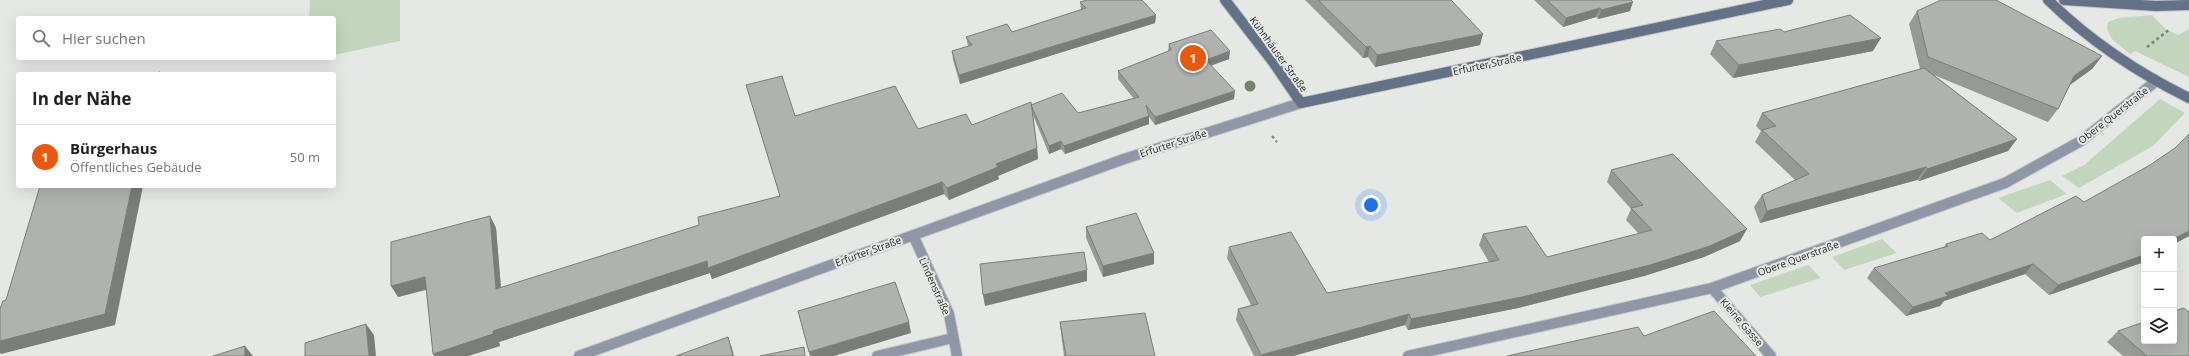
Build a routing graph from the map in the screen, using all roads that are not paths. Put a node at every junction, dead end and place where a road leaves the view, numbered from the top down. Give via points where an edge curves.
1 (1225, 0) edge
2 (1788, 0) edge
3 (2048, 0) edge
4 (2064, 0) edge
5 (2189, 6) edge
6 (2155, 82) junction
7 (2189, 98) edge
8 (1301, 103) junction
9 (912, 235) junction
10 (1712, 288) junction
11 (953, 338) junction
12 (579, 356) edge
13 (877, 356) edge
14 (956, 356) edge
15 (1408, 356) edge
16 (1771, 356) edge

1 - 8 street, Kühnhäuser Straße
2 - 8 street, Erfurter Straße
3 - 6 street via 2104,50
4 - 5 street
6 - 7 street
6 - 10 street, Obere Querstraße via 2081,141 2005,183
8 - 9 street, Erfurter Straße via 1124,159
9 - 11 street, Lindenstraße via 949,314
9 - 12 street, Erfurter Straße
10 - 15 street, Obere Querstraße
10 - 16 street, Kleine Gasse
11 - 13 street
11 - 14 street, Lindenstraße

